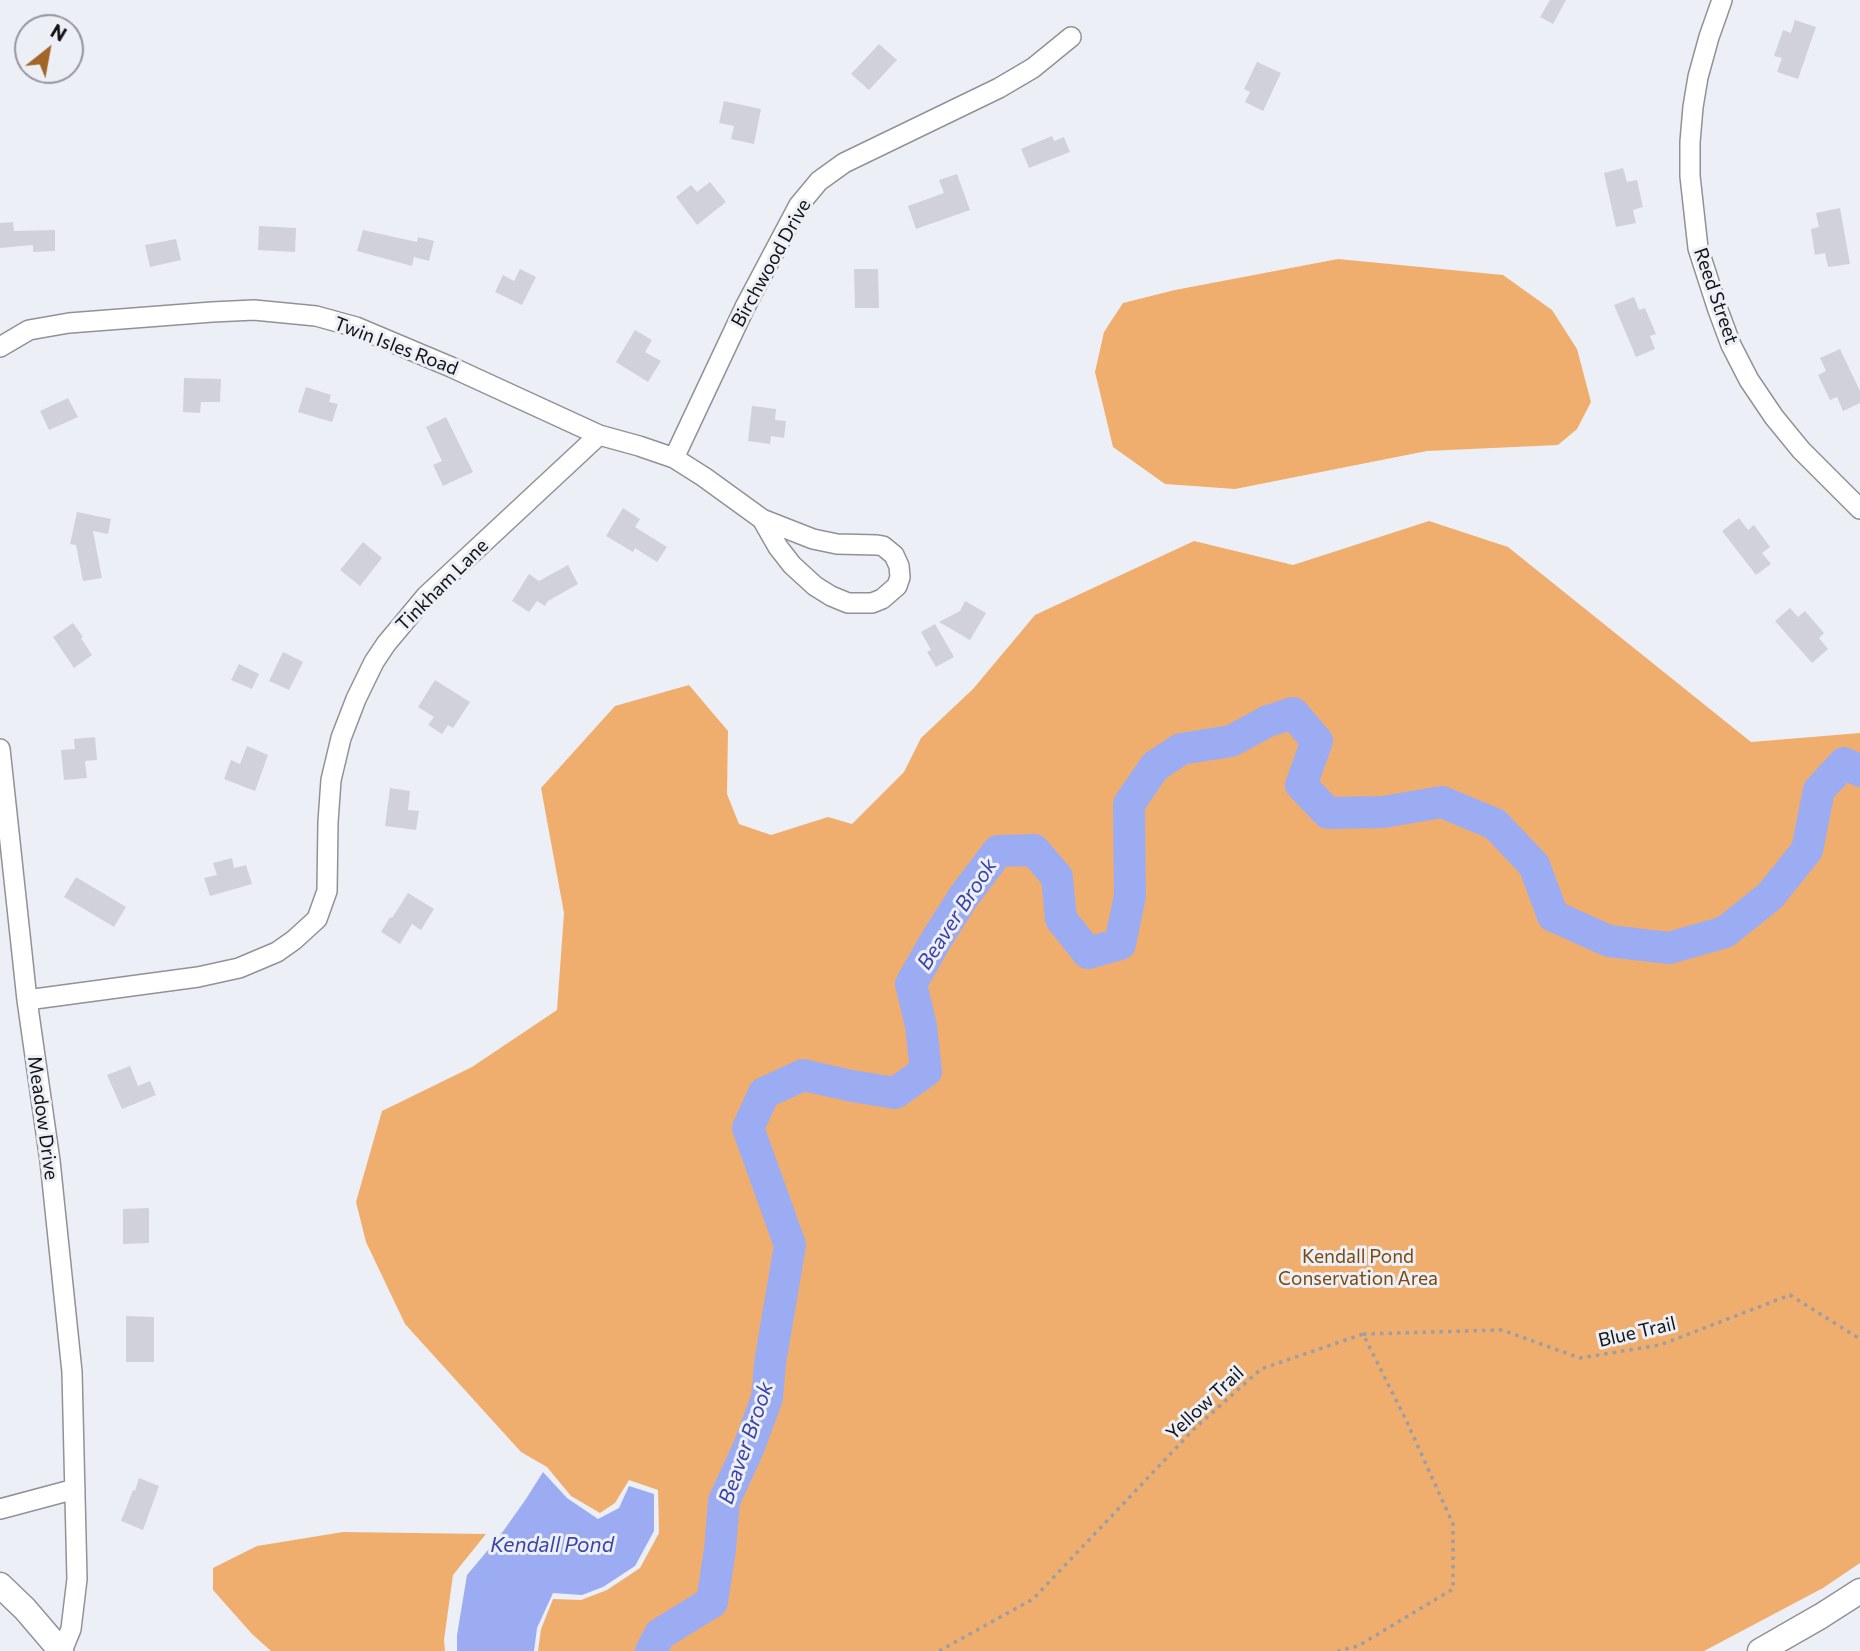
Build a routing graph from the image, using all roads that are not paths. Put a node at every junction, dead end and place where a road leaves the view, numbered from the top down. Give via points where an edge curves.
1 (1722, 0) edge
2 (1071, 37) dead end
3 (0, 347) edge
4 (599, 435) junction
5 (674, 458) junction
6 (1860, 509) edge
7 (762, 519) junction
8 (0, 748) edge
9 (27, 1000) junction
10 (75, 1489) junction
11 (0, 1509) edge
12 (0, 1585) edge
13 (1860, 1591) edge
14 (61, 1651) edge
15 (1760, 1651) edge

1 - 6 street, Reed Street via 1693,107 1690,176 1698,248 1731,345 1749,380 1801,450
2 - 5 street, Birchwood Drive via 999,88 844,163 819,181 799,205 745,307
3 - 4 street, Twin Isles Road via 29,330 69,323 254,310 316,316 356,327 451,366
4 - 5 street, Twin Isles Road
4 - 9 street, Tinkham Lane via 426,596 374,662 341,738 331,780 327,891 317,919 277,952 239,968
5 - 7 street, Twin Isles Road
7 - 7 street, Twin Isles Road via 792,565 831,596 848,603 872,603 897,586 899,566 883,546 813,539
8 - 9 street, Meadow Drive
9 - 10 street, Meadow Drive via 62,1266 72,1372
10 - 11 street
10 - 14 street, Meadow Drive via 75,1607
12 - 14 street
13 - 15 street

